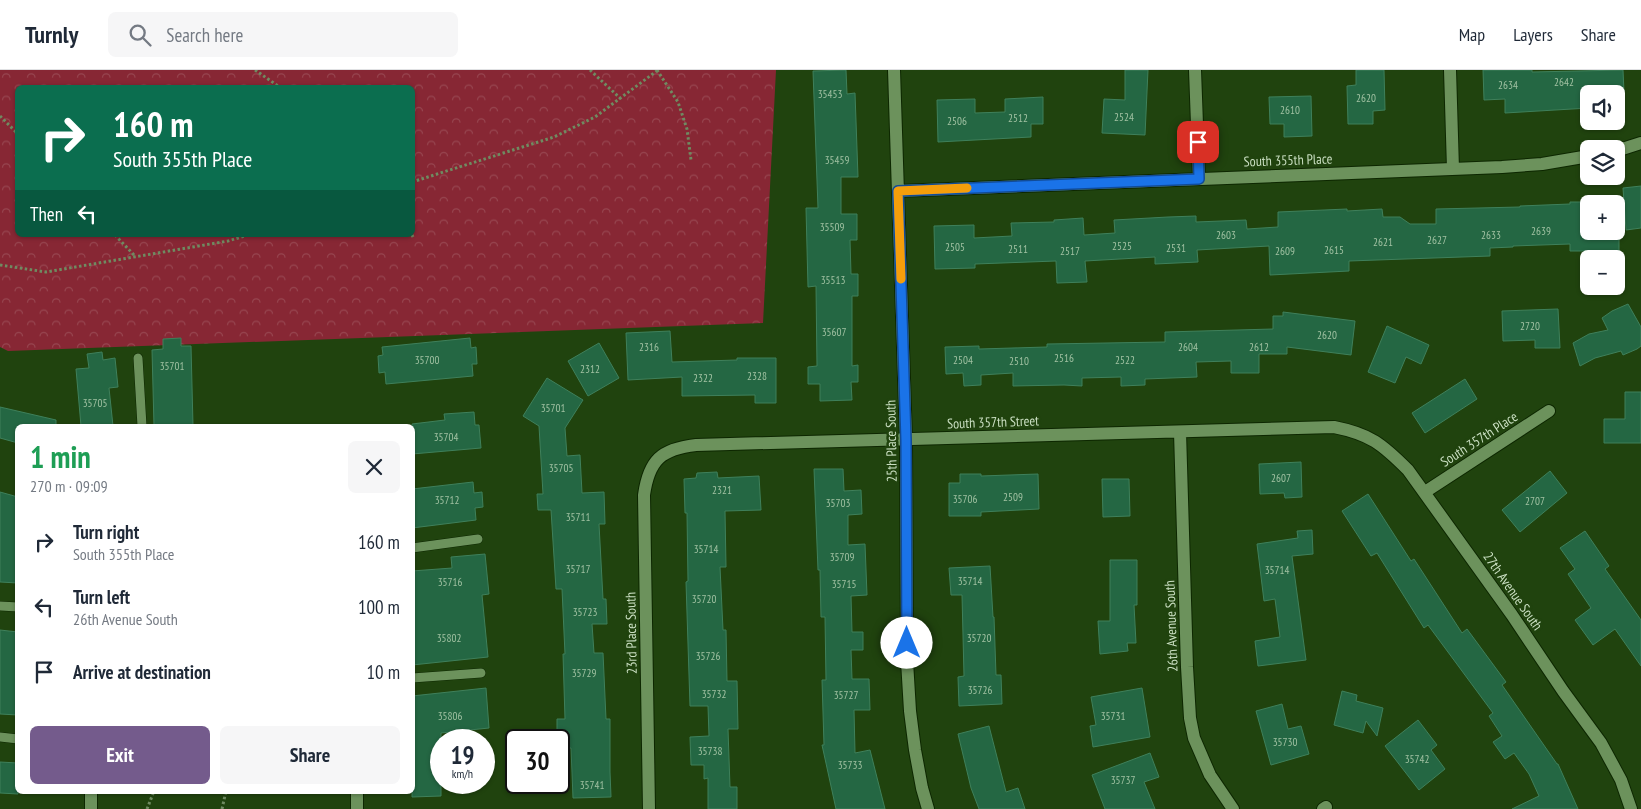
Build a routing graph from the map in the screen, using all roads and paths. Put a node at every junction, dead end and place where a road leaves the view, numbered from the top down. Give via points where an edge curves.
1 (255, 70) edge
2 (590, 70) edge
3 (657, 70) edge
4 (894, 70) edge
5 (1196, 70) edge
6 (1450, 70) edge
7 (277, 85) edge
8 (621, 99) junction
9 (0, 116) edge
10 (15, 131) edge
11 (1641, 143) edge
12 (1625, 148) edge
13 (1580, 158) edge
14 (691, 160) dead end
15 (1453, 169) junction
16 (1199, 179) junction
17 (415, 181) edge
18 (898, 191) junction
19 (117, 237) edge
20 (242, 237) edge
21 (136, 257) junction
22 (0, 265) edge
23 (138, 358) dead end
24 (1549, 411) dead end
25 (142, 424) edge
26 (1334, 427) joint
27 (1180, 432) junction
28 (906, 440) junction
29 (657, 459) joint
30 (1425, 492) junction
31 (478, 539) dead end
32 (415, 548) edge
33 (0, 606) edge
34 (15, 607) edge
35 (481, 673) dead end
36 (415, 678) edge
37 (0, 737) edge
38 (15, 739) edge
39 (91, 794) edge
40 (153, 794) edge
41 (225, 794) edge
42 (357, 794) edge
43 (91, 809) edge
44 (147, 809) edge
45 (222, 809) edge
46 (357, 809) edge
47 (649, 809) edge
48 (928, 809) edge
49 (1233, 809) edge
50 (1631, 809) edge

1 - 7 path
2 - 8 path
3 - 8 path
3 - 14 path via 678,102 687,129
4 - 18 street, 25th Place South
5 - 16 street
6 - 15 street
8 - 17 path via 595,117 554,137
9 - 10 path
11 - 12 street
13 - 15 street, South 355th Place via 1542,164
15 - 16 street, South 355th Place
16 - 18 street, South 355th Place
18 - 28 street, 25th Place South
19 - 21 path
20 - 21 path
21 - 22 path via 46,272
23 - 25 lane
24 - 30 street, South 357th Place
26 - 27 street, South 357th Street
26 - 30 street, 27th Avenue South via 1371,438 1408,470
27 - 28 street, South 357th Street
27 - 49 street, 26th Avenue South via 1190,718 1194,738 1210,775
28 - 29 street, South 357th Street via 696,445 674,449
28 - 48 street, 25th Place South via 907,669 915,750
29 - 47 street, 23rd Place South via 648,473 643,510
30 - 50 street, 27th Avenue South via 1601,743 1621,780
31 - 32 lane
33 - 34 lane
35 - 36 lane
37 - 38 lane
39 - 43 street
40 - 44 path
41 - 45 path
42 - 46 street

